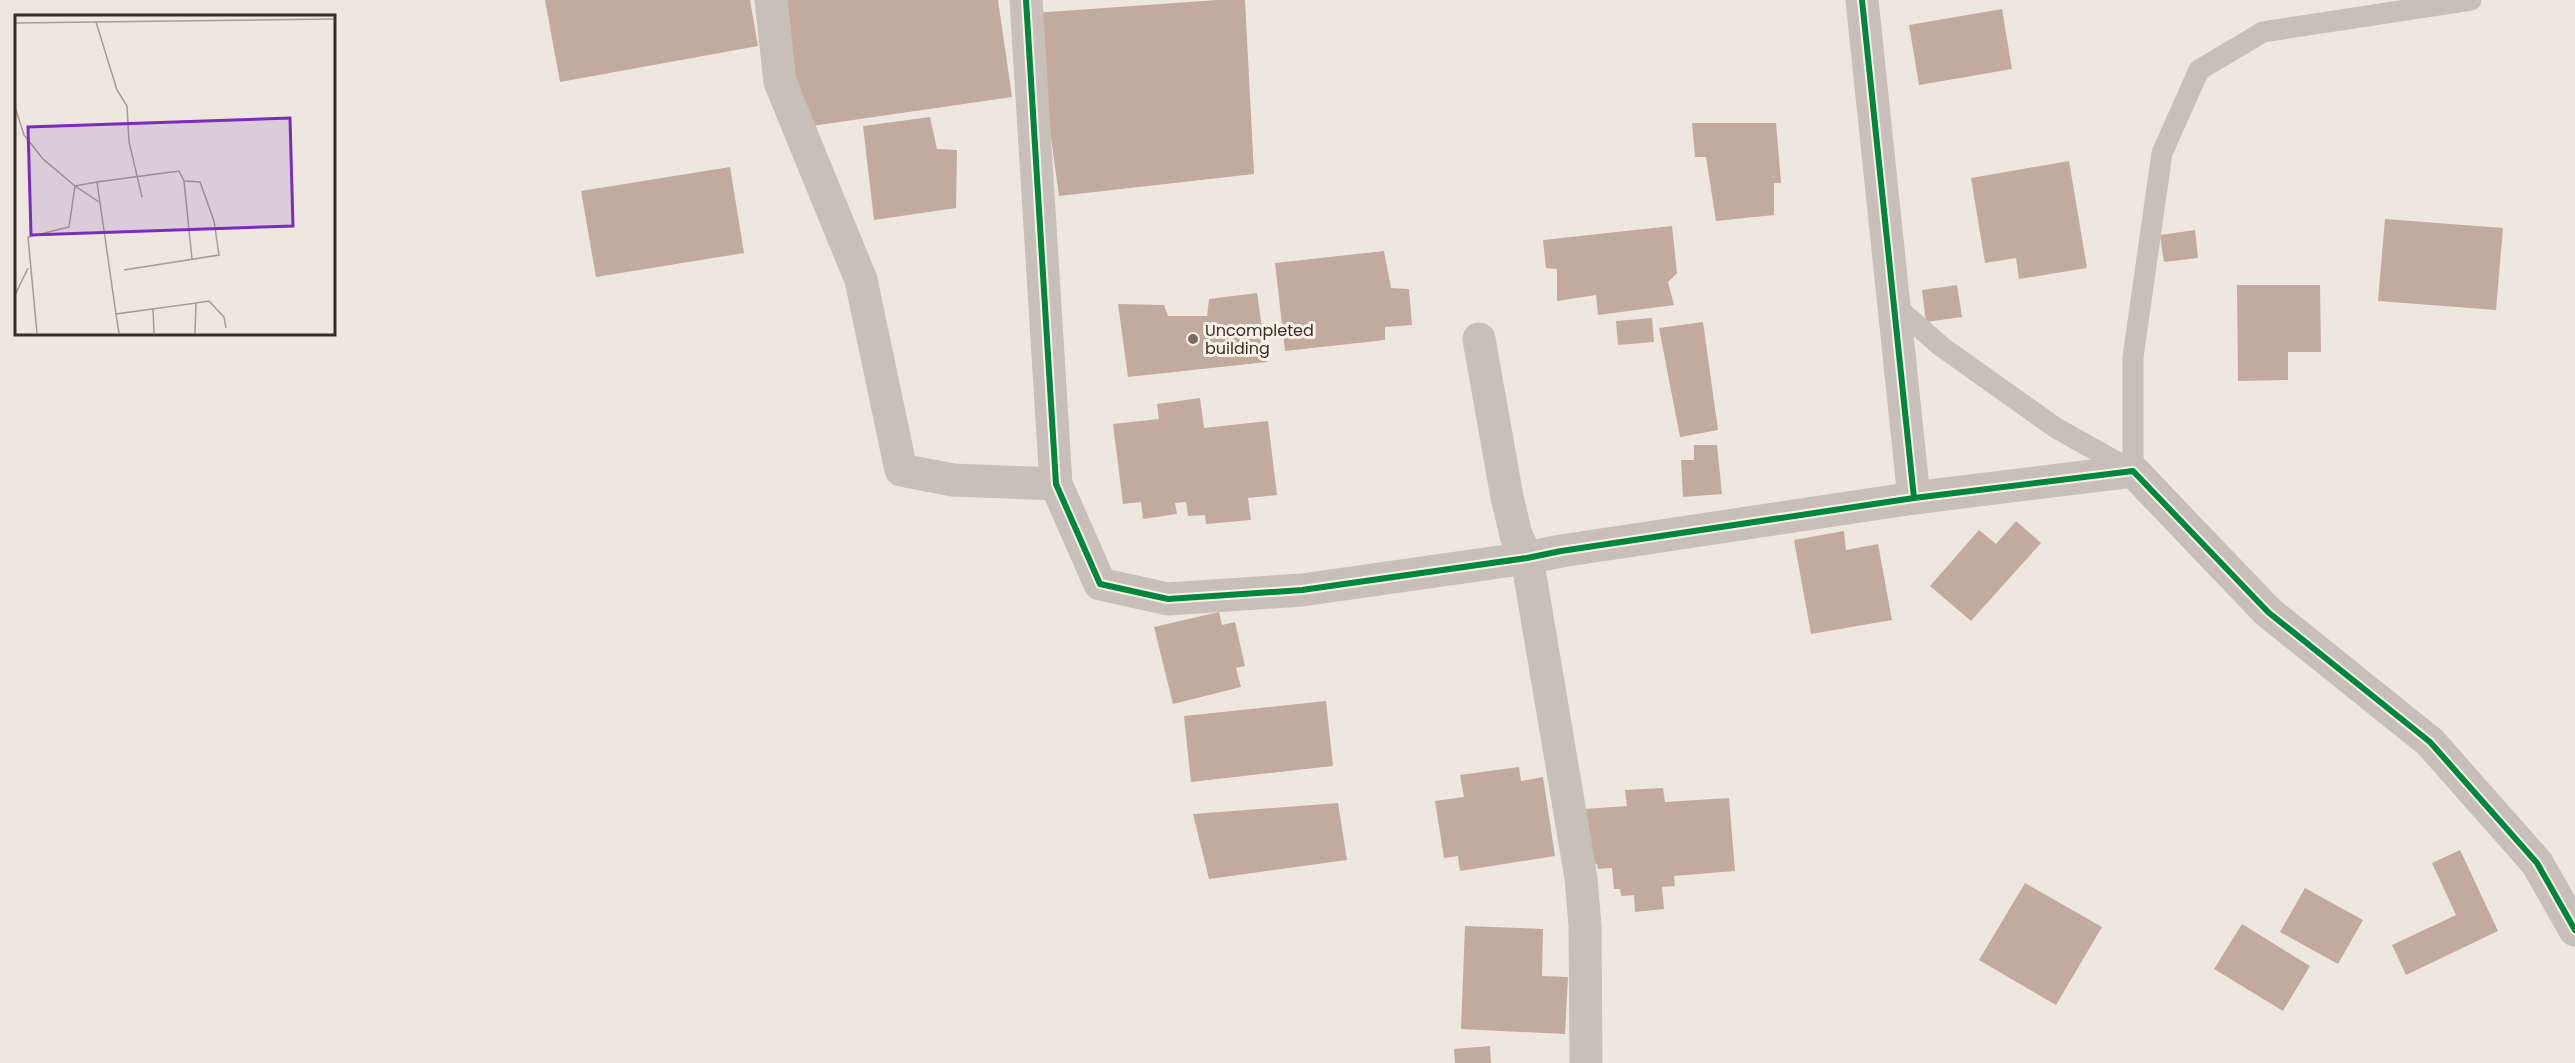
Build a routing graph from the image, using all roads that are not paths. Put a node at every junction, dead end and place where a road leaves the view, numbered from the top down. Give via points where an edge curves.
1 (771, 0) edge
2 (1026, 0) edge
3 (1862, 0) edge
4 (2471, 0) edge
5 (1894, 305) junction
6 (1479, 339) dead end
7 (2133, 471) junction
8 (1056, 484) junction
9 (1914, 498) junction
10 (1527, 558) junction
11 (2575, 930) edge
12 (1586, 1063) edge

1 - 8 street via 780,82 861,280 902,470 954,480
2 - 8 street
3 - 5 street
4 - 7 lane via 2263,32 2199,70 2163,153 2133,357
5 - 7 lane via 1942,347 2056,428
5 - 9 street
6 - 10 street via 1507,497 1516,535
7 - 9 street
7 - 11 street via 2268,612 2430,742 2537,863
8 - 10 street via 1100,584 1168,599 1302,590
9 - 10 street
10 - 12 street via 1581,879

